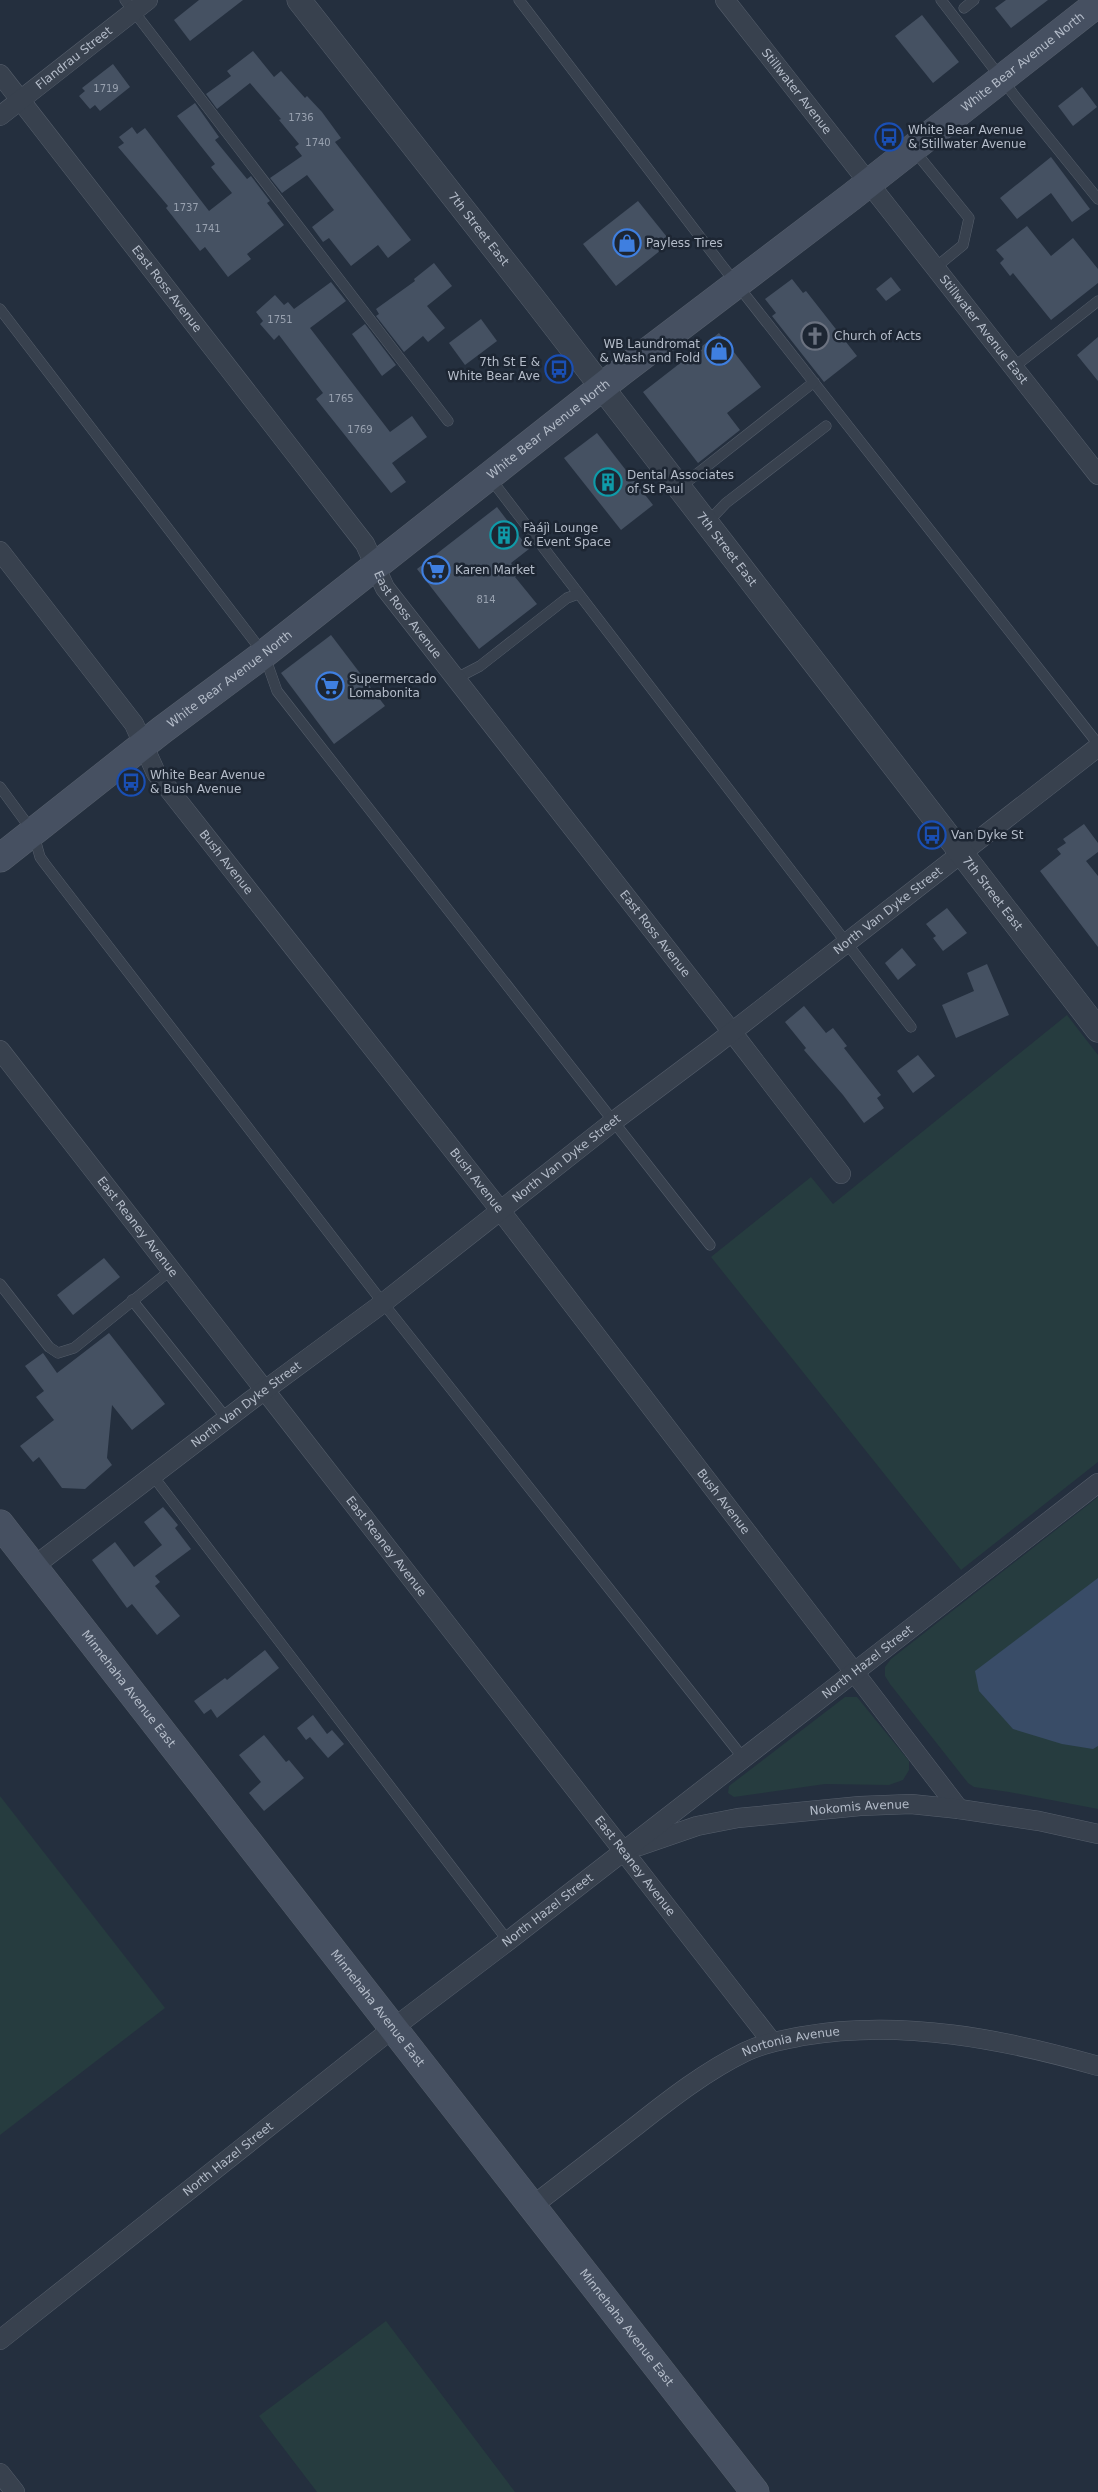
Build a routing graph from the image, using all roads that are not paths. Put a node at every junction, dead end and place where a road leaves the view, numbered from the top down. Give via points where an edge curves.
1 (299, 0) edge
2 (519, 0) edge
3 (725, 0) edge
4 (940, 0) edge
5 (974, 0) edge
6 (135, 4) edge
7 (1098, 4) edge
8 (964, 8) dead end
9 (0, 74) edge
10 (1001, 79) junction
11 (20, 100) junction
12 (0, 116) edge
13 (913, 148) junction
14 (869, 183) junction
15 (1098, 199) edge
16 (936, 267) junction
17 (737, 284) junction
18 (1098, 301) edge
19 (0, 309) edge
20 (1014, 367) junction
21 (814, 382) junction
22 (602, 388) junction
23 (448, 421) dead end
24 (826, 426) dead end
25 (1098, 475) edge
26 (489, 478) junction
27 (679, 488) junction
28 (707, 524) junction
29 (0, 551) edge
30 (375, 566) junction
31 (578, 594) junction
32 (264, 654) junction
33 (454, 679) junction
34 (143, 745) junction
35 (1098, 746) edge
36 (0, 787) edge
37 (33, 832) junction
38 (961, 854) junction
39 (0, 858) edge
40 (847, 943) junction
41 (911, 1027) dead end
42 (1098, 1030) edge
43 (732, 1032) junction
44 (0, 1050) edge
45 (614, 1121) junction
46 (841, 1174) dead end
47 (500, 1210) junction
48 (710, 1245) dead end
49 (171, 1270) junction
50 (0, 1284) edge
51 (132, 1300) junction
52 (383, 1303) junction
53 (265, 1390) junction
54 (226, 1420) junction
55 (152, 1476) junction
56 (1098, 1483) edge
57 (0, 1524) edge
58 (33, 1567) junction
59 (854, 1673) junction
60 (744, 1758) junction
61 (959, 1809) junction
62 (1098, 1834) edge
63 (624, 1851) junction
64 (508, 1942) junction
65 (392, 2029) junction
66 (772, 2042) junction
67 (1098, 2066) edge
68 (531, 2207) junction
69 (0, 2340) edge
70 (0, 2473) edge
71 (15, 2492) edge
72 (755, 2492) edge

1 - 22 street, 7th Street East
2 - 17 lane
3 - 14 street, Stillwater Avenue
4 - 10 lane
5 - 8 lane
6 - 11 street, Flandrau Street
6 - 23 lane
7 - 10 main road, White Bear Avenue North
9 - 11 street, East Ross Avenue
10 - 13 main road, White Bear Avenue North
10 - 15 lane
11 - 12 street, Flandrau Street
11 - 30 street, East Ross Avenue via 365,544
13 - 14 main road, White Bear Avenue North
13 - 16 lane via 968,218 963,245
14 - 16 street, Stillwater Avenue East
14 - 17 main road, White Bear Avenue North
16 - 20 street, Stillwater Avenue East
17 - 21 lane
17 - 22 main road, White Bear Avenue North
18 - 20 lane
19 - 32 lane
20 - 25 street, Stillwater Avenue East
21 - 27 lane
21 - 35 lane
22 - 26 main road, White Bear Avenue North
22 - 27 street, 7th Street East
24 - 28 lane via 726,503
26 - 30 main road, White Bear Avenue North
26 - 31 lane
27 - 28 street, 7th Street East
28 - 38 street, 7th Street East
29 - 34 street, Bush Avenue via 134,724
30 - 32 main road, White Bear Avenue North
30 - 33 street, East Ross Avenue via 385,588
31 - 33 lane via 566,598 480,666
31 - 40 lane
32 - 34 main road, White Bear Avenue North
32 - 45 lane via 277,691
33 - 43 street, East Ross Avenue
34 - 37 main road, White Bear Avenue North
34 - 47 street, Bush Avenue via 156,773
35 - 38 street, North Van Dyke Street
36 - 37 lane
37 - 39 main road, White Bear Avenue North
37 - 52 lane via 45,864
38 - 40 street, North Van Dyke Street
38 - 42 street, 7th Street East
40 - 41 lane
40 - 43 street, North Van Dyke Street
43 - 45 street, North Van Dyke Street
43 - 46 street, East Ross Avenue
44 - 49 street, East Reaney Avenue
45 - 47 street, North Van Dyke Street
45 - 48 lane
47 - 52 street, North Van Dyke Street
47 - 59 street, Bush Avenue
49 - 51 lane
49 - 53 street, East Reaney Avenue
50 - 51 lane via 49,1347 58,1353 74,1348
51 - 54 lane
52 - 53 street, North Van Dyke Street
52 - 60 lane
53 - 54 street, North Van Dyke Street
53 - 63 street, East Reaney Avenue
54 - 55 street, North Van Dyke Street
55 - 58 street, North Van Dyke Street
55 - 64 lane
56 - 59 street, North Hazel Street
57 - 58 main road, Minnehaha Avenue East
58 - 65 main road, Minnehaha Avenue East
59 - 60 street, North Hazel Street
59 - 61 street, Bush Avenue
60 - 63 street, North Hazel Street
61 - 62 street, Nokomis Avenue
61 - 63 street, Nokomis Avenue via 911,1804 738,1818 697,1826
63 - 64 street, North Hazel Street
63 - 66 street, East Reaney Avenue
64 - 65 street, North Hazel Street
65 - 68 main road, Minnehaha Avenue East
65 - 69 street, North Hazel Street
66 - 67 street, Nortonia Avenue via 865,2030 917,2032 1026,2046
66 - 68 street, Nortonia Avenue via 746,2052 673,2097
68 - 72 main road, Minnehaha Avenue East
70 - 71 street

